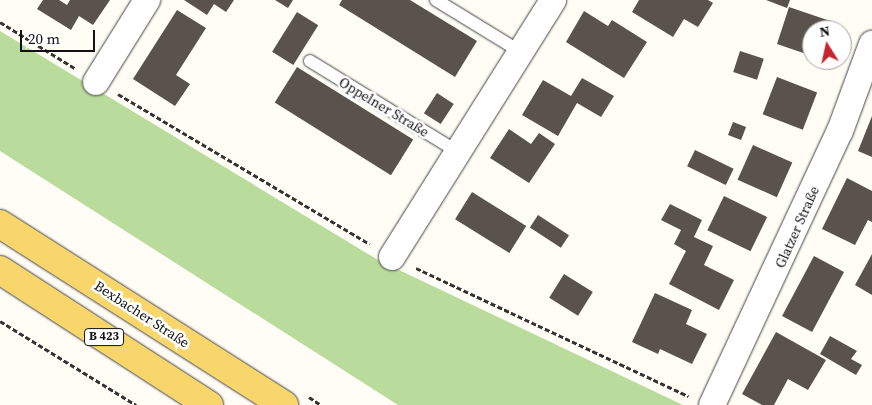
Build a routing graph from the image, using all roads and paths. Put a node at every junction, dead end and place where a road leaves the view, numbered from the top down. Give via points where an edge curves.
1 (147, 0) edge
2 (436, 0) edge
3 (553, 0) edge
4 (0, 22) edge
5 (872, 44) edge
6 (521, 52) junction
7 (310, 61) dead end
8 (96, 82) junction
9 (458, 152) junction
10 (0, 224) edge
11 (392, 257) junction
12 (0, 270) edge
13 (0, 321) edge
14 (705, 403) edge
15 (136, 405) edge
16 (209, 405) edge
17 (284, 405) edge

1 - 8 street
2 - 6 lane
3 - 6 street
4 - 8 path
5 - 14 street, Glatzer Straße via 840,131
6 - 9 street
7 - 9 lane, Oppelner Straße
8 - 11 path
9 - 11 street
10 - 17 main road, Bexbacher Straße
11 - 14 path
12 - 16 main road, B 423
13 - 15 path

